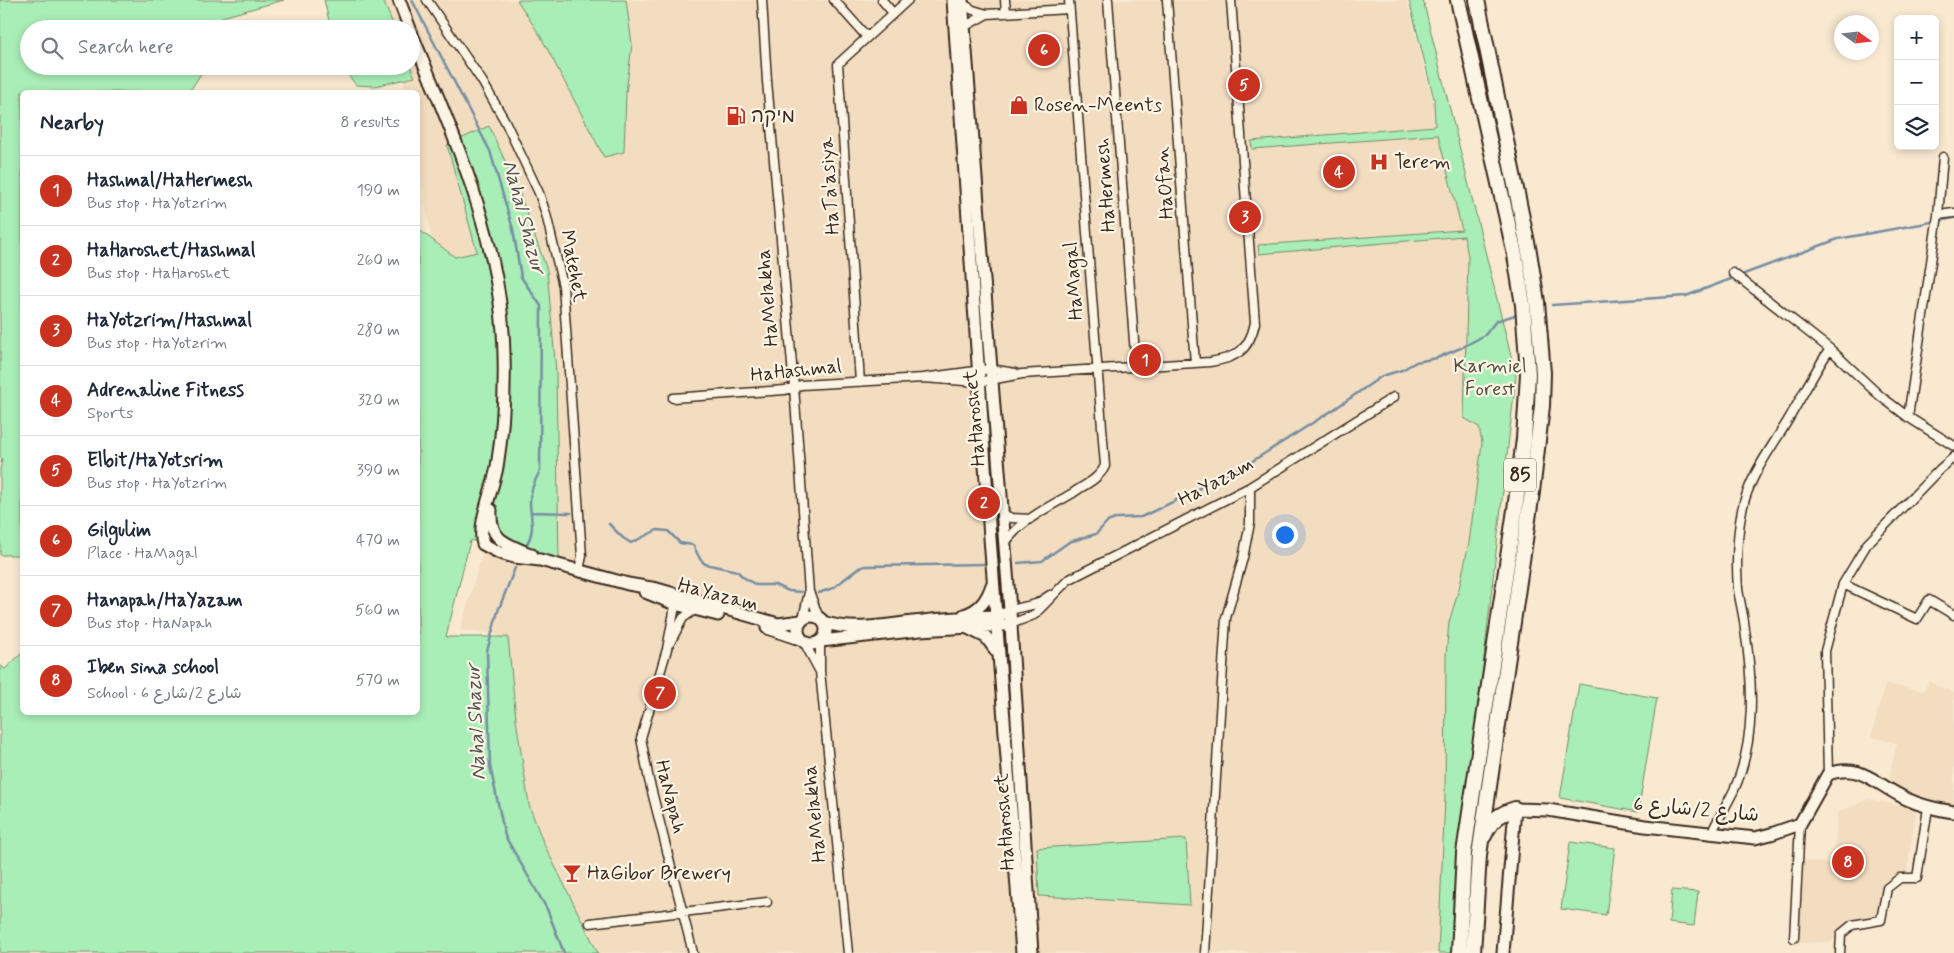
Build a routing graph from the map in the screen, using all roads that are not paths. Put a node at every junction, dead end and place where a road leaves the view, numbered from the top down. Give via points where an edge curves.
1 (398, 0) edge
2 (427, 0) edge
3 (762, 0) edge
4 (834, 0) edge
5 (882, 0) edge
6 (908, 0) edge
7 (1005, 0) edge
8 (1069, 0) edge
9 (1108, 0) edge
10 (1167, 0) edge
11 (1231, 0) edge
12 (1458, 0) edge
13 (1477, 0) edge
14 (959, 1) edge
15 (1069, 9) junction
16 (893, 13) junction
17 (1006, 13) junction
18 (987, 14) junction
19 (407, 20) edge
20 (964, 27) junction
21 (867, 37) junction
22 (420, 53) edge
23 (1943, 157) dead end
24 (1954, 213) edge
25 (1938, 215) junction
26 (1734, 273) dead end
27 (1830, 349) junction
28 (1195, 363) junction
29 (1136, 367) junction
30 (1097, 370) junction
31 (985, 375) junction
32 (923, 378) junction
33 (860, 382) junction
34 (794, 387) junction
35 (1394, 397) dead end
36 (673, 398) dead end
37 (1908, 417) junction
38 (1954, 446) edge
39 (1954, 457) edge
40 (1250, 486) junction
41 (1002, 514) junction
42 (1030, 519) junction
43 (1004, 544) junction
44 (579, 570) junction
45 (994, 578) junction
46 (1843, 584) junction
47 (809, 592) junction
48 (1054, 593) junction
49 (677, 600) junction
50 (696, 609) junction
51 (1010, 610) junction
52 (1954, 616) edge
53 (955, 618) junction
54 (802, 620) junction
55 (821, 620) junction
56 (996, 621) junction
57 (1011, 624) junction
58 (921, 626) junction
59 (966, 627) junction
60 (802, 640) junction
61 (821, 641) junction
62 (667, 649) junction
63 (999, 655) junction
64 (820, 671) junction
65 (1828, 774) junction
66 (1488, 782) junction
67 (1928, 808) junction
68 (1515, 809) junction
69 (1954, 812) edge
70 (1800, 824) junction
71 (1711, 834) junction
72 (1480, 843) junction
73 (767, 902) dead end
74 (683, 912) junction
75 (590, 923) dead end
76 (1794, 938) dead end
77 (694, 953) edge
78 (848, 953) edge
79 (1022, 953) edge
80 (1032, 953) edge
81 (1205, 953) edge
82 (1459, 953) edge
83 (1473, 953) edge
84 (1503, 953) edge
85 (1840, 953) edge

1 - 19 street
2 - 44 street, Matehet via 505,121 546,214 563,286 582,556
3 - 34 street, HaMelakha
4 - 21 street
5 - 16 street
6 - 16 street, HaTa'asiya
7 - 17 street
8 - 15 street, HaMagal
9 - 29 street, HaHermesh
10 - 28 street, HaOfan
11 - 28 street via 1255,323 1253,334 1234,357
12 - 82 highway, 85 via 1515,255 1523,304 1528,374 1527,414 1516,510 1464,853
13 - 66 highway, 85 via 1529,252 1543,374 1532,492
14 - 18 street
14 - 20 street, HaHaroshet
14 - 31 street, HaHaroshet
15 - 17 street
15 - 30 street, HaMagal
16 - 21 street, HaTa'asiya
17 - 18 street
18 - 20 street
20 - 31 street, HaHaroshet
21 - 33 street, HaTa'asiya via 838,64
22 - 44 street, HaYazam via 480,210 496,279 504,353 502,424 492,493 481,529 483,544 507,555
23 - 25 street
24 - 25 street
25 - 37 street
26 - 27 street
27 - 37 street
27 - 71 street via 1762,459 1749,483 1742,510 1737,564 1749,664 1749,738 1734,789
28 - 29 street
29 - 30 street
30 - 31 street
30 - 42 street, HaMagal via 1105,466 1092,481
31 - 32 street, HaHashmal
31 - 32 street, HaHashmal
31 - 41 street, HaHaroshet
31 - 45 street, HaHaroshet
32 - 33 street, HaHashmal
33 - 34 street, HaHashmal
34 - 36 street, HaHashmal
34 - 47 street, HaMelakha
35 - 40 street, HaYazam
37 - 38 street
39 - 46 street via 1867,544
40 - 48 street, HaYazam via 1068,580
40 - 81 street via 1250,522 1224,638
41 - 42 street
41 - 43 street, HaHaroshet
42 - 43 street, HaMagal
43 - 51 street, HaHaroshet
44 - 49 street, HaYazam
45 - 53 street via 984,603 969,614
45 - 56 street, HaHaroshet
46 - 52 street via 1918,619 1929,600
46 - 65 street via 1825,651
47 - 54 street, HaMelakha
47 - 55 street, HaMelakha
48 - 51 street, HaYazam via 1036,604
48 - 57 street, HaYazam via 1034,615
49 - 50 street, HaYazam
49 - 54 street, HaYazam via 778,624
49 - 62 street, HaNapah
50 - 60 street, HaYazam via 777,630
50 - 62 street, HaNapah via 683,618
51 - 56 street, HaYazam
51 - 57 street, HaHaroshet
53 - 56 street, HaYazam
53 - 58 street, HaYazam
54 - 55 street via 813,616
54 - 60 street, HaMelakha via 798,630
55 - 58 street, HaYazam via 848,628
55 - 61 street, HaMelakha via 826,632
56 - 57 street, HaYazam
56 - 59 street, HaYazam
56 - 63 street, HaHaroshet
57 - 80 street, HaHaroshet
58 - 59 street, HaYazam
58 - 61 street, HaYazam
59 - 63 street via 989,640
60 - 61 street via 813,644
60 - 64 street, HaMelakha
61 - 64 street, HaMelakha
62 - 74 street, HaNapah via 641,738
63 - 79 street, HaHaroshet
64 - 78 street, HaMelakha
65 - 67 street via 1845,770 1858,772
65 - 70 street
66 - 68 highway via 1496,803 1506,809
66 - 72 highway, 85
67 - 69 street
67 - 85 street via 1917,878 1900,878 1887,888 1881,920 1852,925 1841,934
68 - 71 street, شارع 2/شارع 6 via 1548,810
68 - 72 highway via 1494,819
68 - 84 street
70 - 71 street, شارع 2/شارع 6 via 1755,838
70 - 76 street
72 - 83 highway, 85
73 - 74 street
74 - 75 street
74 - 77 street, HaNapah

